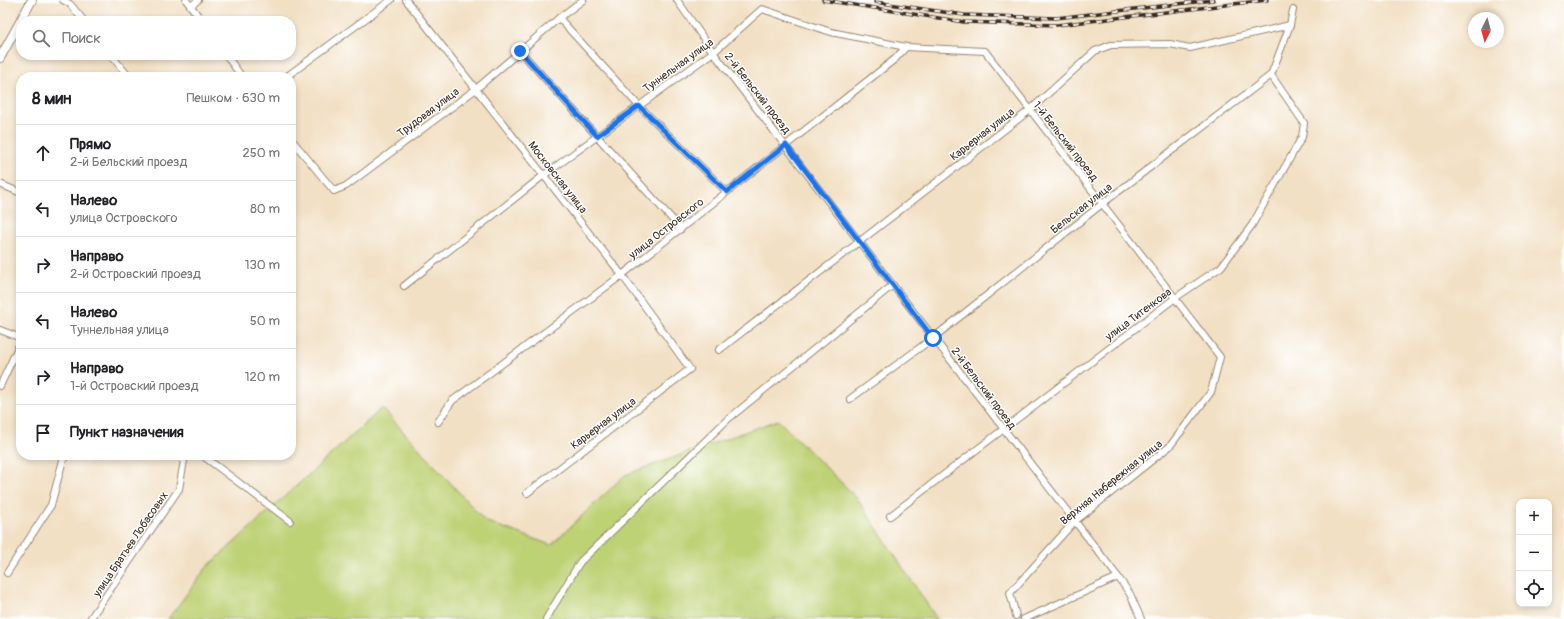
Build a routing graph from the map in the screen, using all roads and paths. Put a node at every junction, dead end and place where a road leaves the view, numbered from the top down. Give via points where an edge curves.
1 (32, 0) edge
2 (63, 0) edge
3 (186, 0) edge
4 (198, 0) edge
5 (391, 0) edge
6 (406, 0) edge
7 (583, 0) edge
8 (677, 0) edge
9 (191, 6) junction
10 (1293, 10) dead end
11 (23, 16) edge
12 (80, 16) edge
13 (198, 16) edge
14 (559, 18) junction
15 (1290, 25) junction
16 (16, 29) edge
17 (906, 47) junction
18 (520, 51) junction
19 (985, 51) joint
20 (713, 52) junction
21 (0, 58) edge
22 (115, 60) edge
23 (230, 60) edge
24 (125, 72) edge
25 (238, 72) edge
26 (293, 72) edge
27 (1271, 75) junction
28 (476, 89) junction
29 (639, 106) junction
30 (1030, 110) junction
31 (597, 136) junction
32 (786, 145) junction
33 (296, 146) edge
34 (544, 175) junction
35 (0, 184) edge
36 (16, 191) edge
37 (727, 192) junction
38 (1102, 204) junction
39 (681, 228) junction
40 (860, 242) junction
41 (622, 275) junction
42 (893, 285) junction
43 (404, 286) dead end
44 (1175, 298) junction
45 (0, 330) edge
46 (16, 336) edge
47 (933, 338) junction
48 (719, 350) dead end
49 (16, 352) edge
50 (1220, 357) joint
51 (690, 369) joint
52 (0, 386) edge
53 (850, 399) dead end
54 (438, 422) dead end
55 (1003, 429) junction
56 (63, 460) edge
57 (184, 460) edge
58 (209, 460) edge
59 (527, 493) dead end
60 (890, 516) dead end
61 (290, 521) dead end
62 (1074, 522) junction
63 (7, 573) dead end
64 (1118, 577) junction
65 (1016, 616) dead end
66 (90, 619) edge
67 (546, 619) edge
68 (1024, 619) edge
69 (1141, 619) edge

1 - 11 main road
2 - 12 street
3 - 9 street
4 - 9 street
5 - 26 street
6 - 28 street, Московская улица
7 - 14 street, Трудовая улица
8 - 20 street, 2-й Бельский проезд
9 - 13 street
10 - 15 street
14 - 18 street, Трудовая улица
14 - 29 street
15 - 27 street
15 - 30 street, Карьерная улица via 1190,48 1170,44 1111,45 1095,51
16 - 21 main road
17 - 19 street, Туннельная улица
17 - 20 street, Туннельная улица via 831,32 762,9
17 - 32 street, улица Островского via 895,60
18 - 28 street, Трудовая улица
18 - 31 street
19 - 30 street, 1-й Бельский проезд
20 - 29 street, Туннельная улица
20 - 32 street, 2-й Бельский проезд
22 - 24 street
23 - 25 street
27 - 38 street, Бельская улица
27 - 44 street, улица Титенкова via 1304,123 1302,137 1252,225 1221,267
28 - 33 street, Трудовая улица via 346,186 334,191
28 - 34 street, Московская улица
29 - 31 street, Туннельная улица
29 - 37 street
30 - 38 street, 1-й Бельский проезд
30 - 40 street, Карьерная улица
31 - 34 street, Туннельная улица
31 - 39 street
32 - 37 street, улица Островского
32 - 40 street, 2-й Бельский проезд
34 - 41 street, Московская улица
34 - 43 street, Туннельная улица
35 - 36 street
37 - 39 street, улица Островского
38 - 44 street, 1-й Бельский проезд
38 - 47 street, Бельская улица
39 - 41 street, улица Островского
40 - 42 street, 2-й Бельский проезд
40 - 48 street, Карьерная улица
41 - 51 street, Московская улица
41 - 54 street, улица Островского via 452,401
42 - 47 street, 2-й Бельский проезд
42 - 67 street via 721,426 580,562
44 - 50 street, 1-й Бельский проезд
44 - 55 street, улица Титенкова
45 - 46 street
47 - 53 street, Бельская улица
47 - 55 street, 2-й Бельский проезд
49 - 52 street
50 - 62 street, Верхняя Набережная улица via 1211,392 1170,446
51 - 59 street, Карьерная улица
55 - 60 street, улица Титенкова
55 - 62 street, 2-й Бельский проезд
56 - 63 street via 51,504
57 - 66 street, улица Братьев Лобасовых via 179,489
58 - 61 street
62 - 64 street, 2-й Бельский проезд
62 - 65 street, Верхняя Набережная улица via 1010,593
64 - 68 street
64 - 69 street, 2-й Бельский проезд via 1130,594

